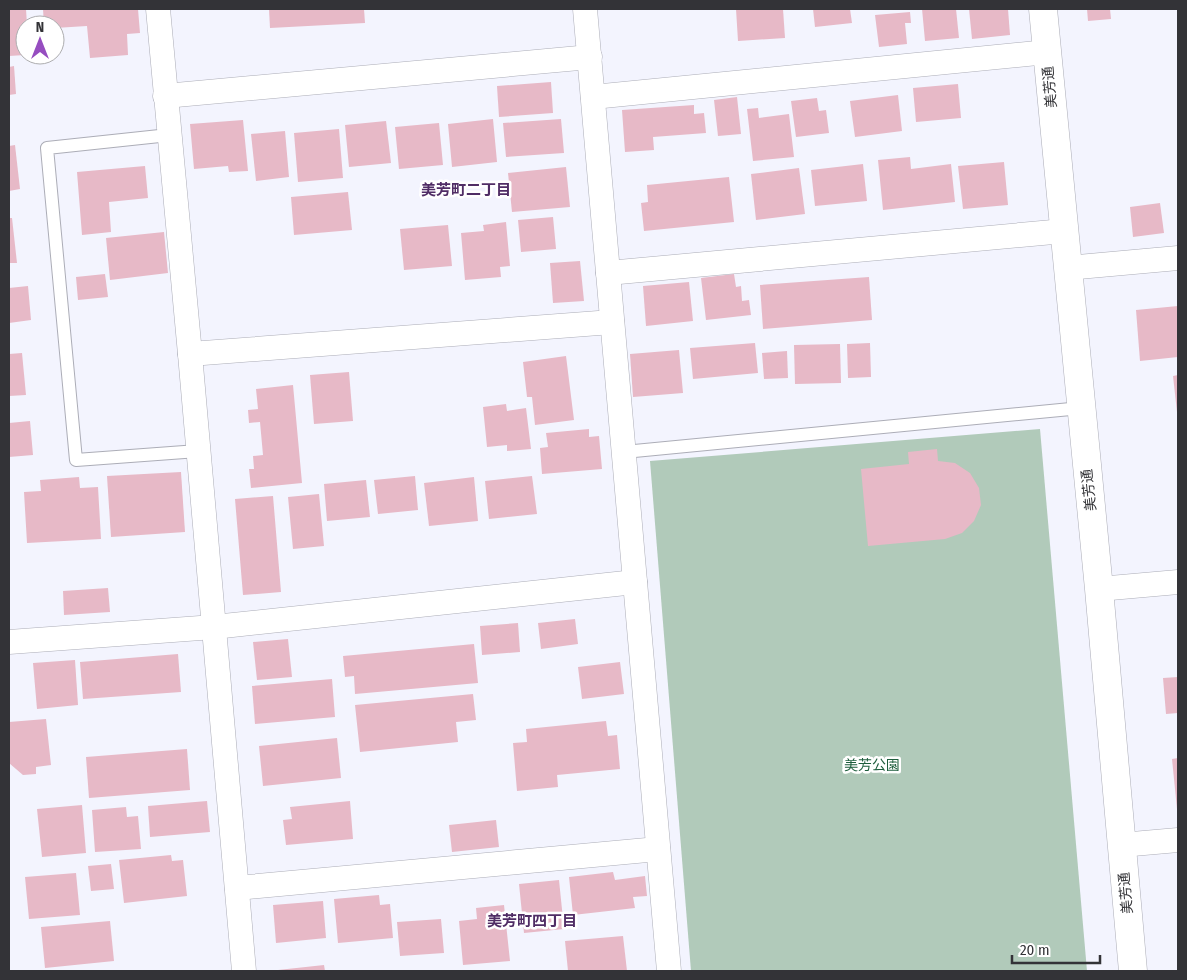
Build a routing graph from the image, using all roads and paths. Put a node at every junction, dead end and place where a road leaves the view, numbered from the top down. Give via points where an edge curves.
1 (158, 9) edge
2 (585, 9) edge
3 (1043, 9) edge
4 (1047, 52) junction
5 (590, 57) junction
6 (165, 96) junction
7 (593, 97) junction
8 (169, 135) junction
9 (1064, 231) junction
10 (1178, 258) edge
11 (1067, 268) junction
12 (608, 273) junction
13 (612, 322) junction
14 (190, 354) junction
15 (1082, 408) junction
16 (198, 451) junction
17 (624, 452) junction
18 (635, 582) junction
19 (1178, 582) edge
20 (1099, 589) junction
21 (214, 627) junction
22 (9, 642) edge
23 (1178, 840) edge
24 (1121, 845) junction
25 (658, 849) junction
26 (238, 888) junction
27 (244, 971) edge
28 (669, 971) edge
29 (1133, 971) edge

1 - 6 street
2 - 5 street
3 - 4 street, 美芳通
4 - 7 street
4 - 9 street, 美芳通
5 - 6 street
5 - 7 street
6 - 8 street
7 - 12 street
8 - 14 street
8 - 16 lane via 47,148 76,460
9 - 11 street, 美芳通
9 - 12 street
10 - 11 street
11 - 15 street, 美芳通
12 - 13 street
13 - 14 street
13 - 17 street
14 - 16 street
15 - 17 lane
15 - 20 street, 美芳通
16 - 21 street
17 - 18 street
18 - 21 street
18 - 25 street
19 - 20 street
20 - 24 street, 美芳通
21 - 22 street
21 - 26 street
23 - 24 street
24 - 29 street, 美芳通
25 - 26 street
25 - 28 street
26 - 27 street

